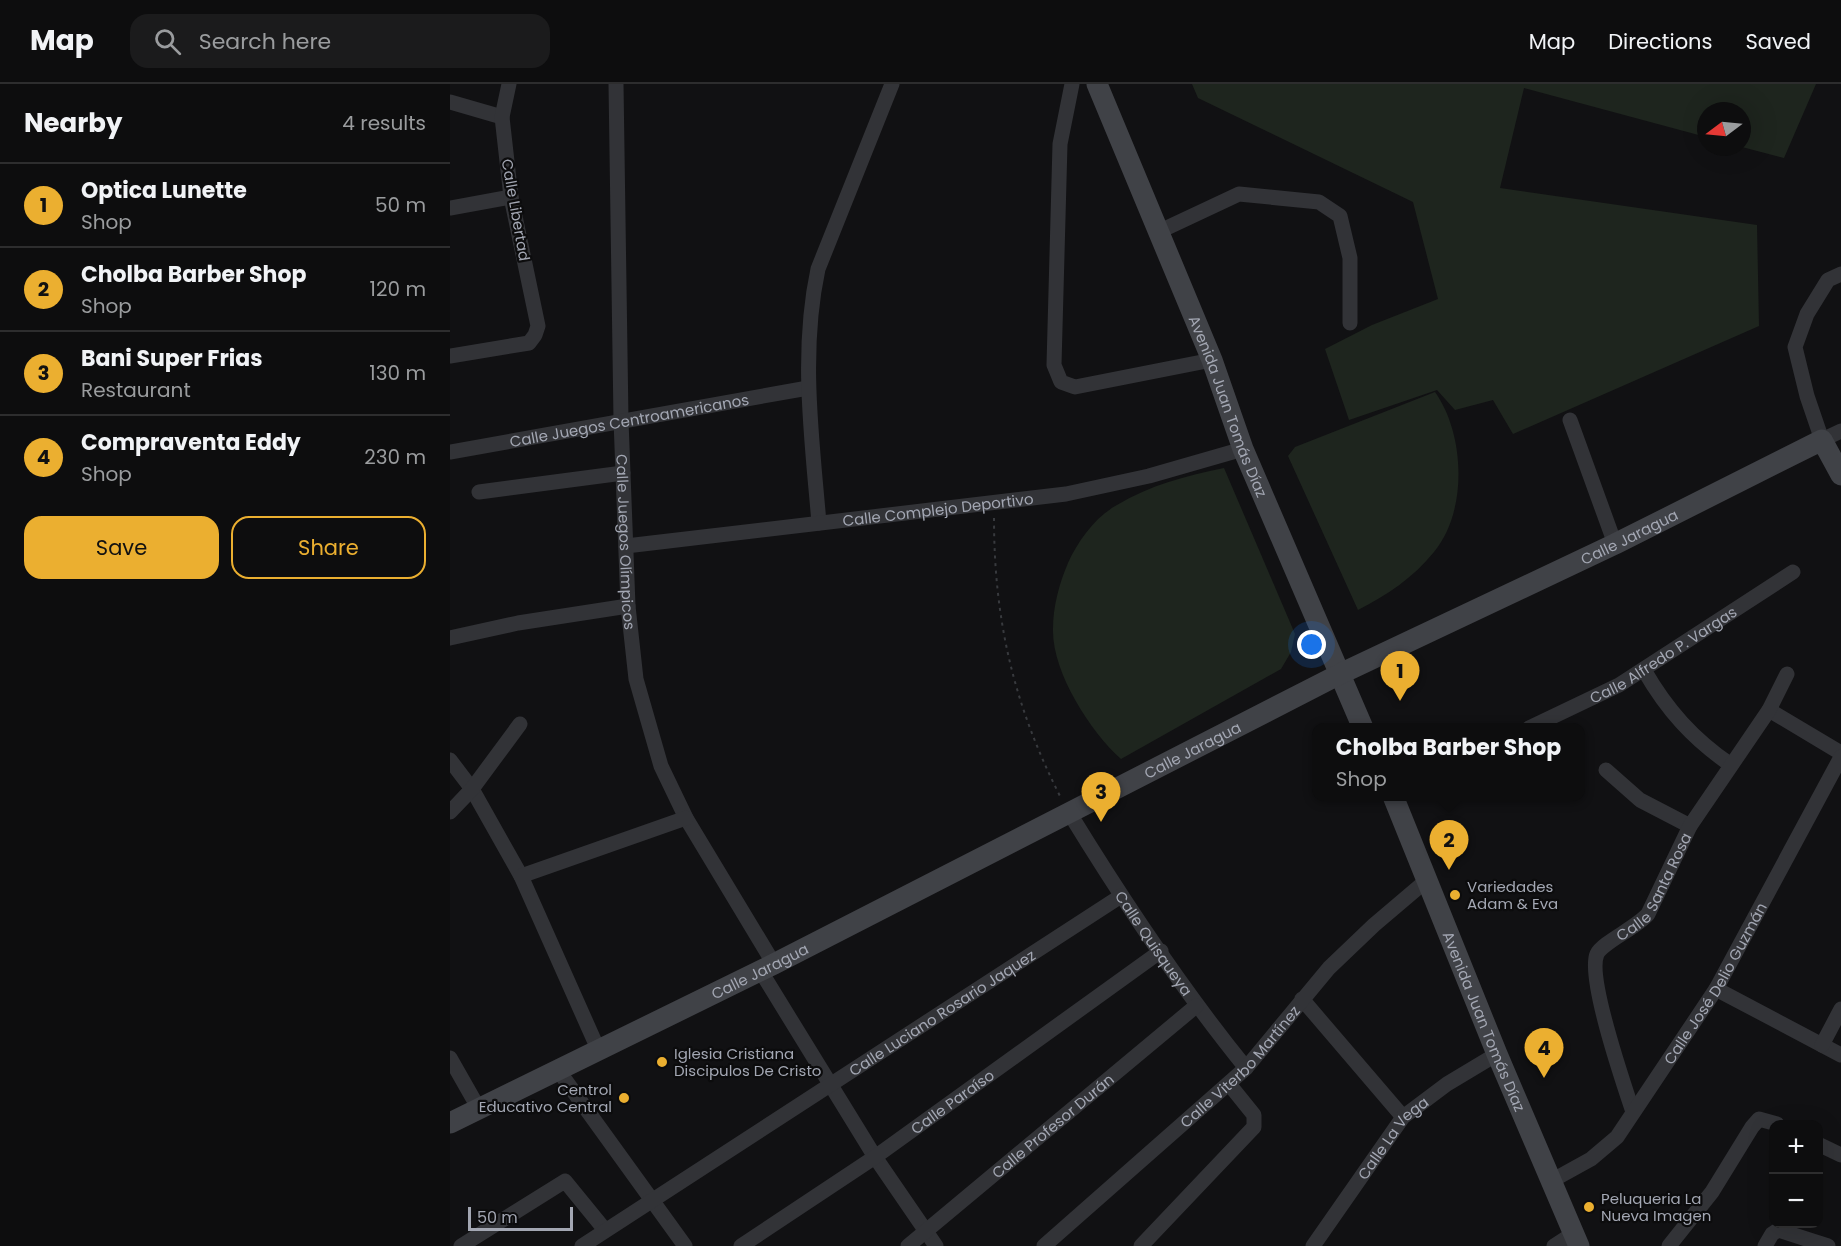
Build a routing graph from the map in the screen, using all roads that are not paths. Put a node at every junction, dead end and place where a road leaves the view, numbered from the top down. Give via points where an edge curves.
1 (509, 84) edge
2 (616, 84) edge
3 (892, 84) edge
4 (1072, 84) edge
5 (1097, 84) edge
6 (450, 102) edge
7 (502, 117) junction
8 (511, 197) junction
9 (450, 208) edge
10 (1158, 232) junction
11 (1841, 274) edge
12 (1350, 323) dead end
13 (450, 356) edge
14 (1212, 360) junction
15 (808, 388) junction
16 (621, 420) junction
17 (1570, 420) dead end
18 (1832, 435) edge
19 (1243, 449) junction
20 (450, 452) edge
21 (623, 473) junction
22 (1841, 475) edge
23 (479, 492) dead end
24 (819, 523) junction
25 (1615, 544) junction
26 (626, 546) junction
27 (1793, 572) dead end
28 (628, 606) junction
29 (450, 638) edge
30 (1644, 670) junction
31 (1340, 674) junction
32 (1787, 674) dead end
33 (1770, 710) junction
34 (1361, 723) edge
35 (1539, 723) edge
36 (520, 724) dead end
37 (1841, 755) edge
38 (450, 760) edge
39 (1731, 765) junction
40 (1606, 770) dead end
41 (472, 789) junction
42 (1395, 801) edge
43 (450, 812) edge
44 (1070, 814) junction
45 (686, 818) junction
46 (1690, 826) junction
47 (521, 876) junction
48 (1427, 880) junction
49 (1121, 896) junction
50 (1161, 951) junction
51 (767, 967) junction
52 (1716, 989) junction
53 (1302, 999) junction
54 (1196, 1006) junction
55 (1841, 1009) edge
56 (1822, 1045) junction
57 (598, 1049) junction
58 (1497, 1053) junction
59 (1841, 1055) edge
60 (450, 1058) edge
61 (1246, 1068) junction
62 (558, 1070) junction
63 (829, 1084) junction
64 (1229, 1084) junction
65 (479, 1109) junction
66 (1633, 1112) junction
67 (1403, 1117) junction
68 (1769, 1122) edge
69 (450, 1123) edge
70 (1823, 1146) edge
71 (1841, 1155) edge
72 (875, 1157) junction
73 (1552, 1180) junction
74 (651, 1201) junction
75 (605, 1230) junction
76 (925, 1233) junction
77 (1577, 1240) edge
78 (461, 1246) edge
79 (582, 1246) edge
80 (685, 1246) edge
81 (741, 1246) edge
82 (908, 1246) edge
83 (936, 1246) edge
84 (1044, 1246) edge
85 (1142, 1246) edge
86 (1313, 1246) edge
87 (1554, 1246) edge
88 (1669, 1246) edge
89 (1765, 1246) edge
90 (1828, 1246) edge

1 - 7 street, Calle Libertad
2 - 16 street, Calle Juegos Olímpicos
3 - 15 street via 818,269 812,299
4 - 14 street via 1060,155 1054,365 1061,382 1075,387
5 - 10 street, Avenida Juan Tomás Díaz
6 - 7 street
7 - 8 street, Calle Libertad
8 - 9 street
8 - 13 street, Calle Libertad via 538,326 536,335 529,343
10 - 12 street via 1239,194 1319,202 1340,216 1350,258
10 - 14 street, Avenida Juan Tomás Díaz
11 - 18 street via 1828,280 1807,314 1795,347 1807,396
14 - 19 street, Avenida Juan Tomás Díaz
15 - 16 street, Calle Juegos Centroamericanos
15 - 24 street
16 - 20 street, Calle Juegos Centroamericanos
16 - 21 street, Calle Juegos Olímpicos
17 - 25 street
18 - 22 street
18 - 25 street, Calle Jaragua
19 - 24 street, Calle Complejo Deportivo via 1149,476 1066,494
19 - 31 street, Avenida Juan Tomás Díaz
21 - 23 street
21 - 26 street, Calle Juegos Olímpicos
24 - 26 street, Calle Complejo Deportivo
25 - 31 street, Calle Jaragua
26 - 28 street, Calle Juegos Olímpicos
27 - 30 street, Calle Alfredo P. Vargas
28 - 29 street
28 - 45 street, Calle Juegos Olímpicos via 636,679 661,766
30 - 35 street, Calle Alfredo P. Vargas
30 - 39 street via 1681,725
31 - 34 street, Avenida Juan Tomás Díaz
31 - 44 street, Calle Jaragua
32 - 33 street, Calle Santa Rosa
33 - 37 street
33 - 39 street, Calle Santa Rosa
36 - 41 street
37 - 52 street, Calle José Delio Guzmán
38 - 41 street
39 - 46 street, Calle Santa Rosa
40 - 46 street via 1640,800
41 - 43 street
41 - 47 street
42 - 48 street, Avenida Juan Tomás Díaz
44 - 49 street, Calle Quisqueya
44 - 51 street, Calle Jaragua
45 - 47 street
45 - 51 street, Calle Juegos Olímpicos
46 - 66 street, Calle Santa Rosa via 1648,914 1597,953 1595,968 1610,1039
47 - 57 street
48 - 53 street, Calle Viterbo Martínez via 1374,925
48 - 58 street, Avenida Juan Tomás Díaz
49 - 50 street, Calle Quisqueya
49 - 63 street, Calle Luciano Rosario Jaquez
50 - 54 street, Calle Quisqueya
50 - 72 street, Calle Paraíso
51 - 57 street, Calle Jaragua
51 - 63 street, Calle Juegos Olímpicos
52 - 56 street
52 - 66 street, Calle José Delio Guzmán
53 - 61 street, Calle Viterbo Martínez
53 - 67 street
54 - 61 street, Calle Quisqueya
54 - 76 street, Calle Profesor Durán
55 - 56 street
56 - 59 street
57 - 62 street, Calle Jaragua
58 - 67 street, Calle La Vega
58 - 73 street, Avenida Juan Tomás Díaz
60 - 65 street
61 - 64 street, Calle Viterbo Martínez
62 - 65 street, Calle Jaragua
62 - 74 street
63 - 72 street, Calle Juegos Olímpicos
63 - 74 street, Calle Luciano Rosario Jaquez
64 - 84 street, Calle Viterbo Martínez
64 - 85 street via 1254,1115 1254,1127
65 - 69 street, Calle Jaragua
66 - 73 street, Calle José Delio Guzmán via 1617,1137 1591,1159
67 - 86 street, Calle La Vega
68 - 88 street via 1759,1119 1752,1127 1712,1192
70 - 71 street
72 - 76 street, Calle Juegos Olímpicos
72 - 81 street, Calle Paraíso
73 - 77 street, Avenida Juan Tomás Díaz
74 - 75 street, Calle Luciano Rosario Jaquez
74 - 80 street
75 - 78 street via 565,1181
75 - 79 street, Calle Luciano Rosario Jaquez
76 - 82 street, Calle Profesor Durán
76 - 83 street, Calle Juegos Olímpicos
77 - 87 street
89 - 90 street via 1778,1230

